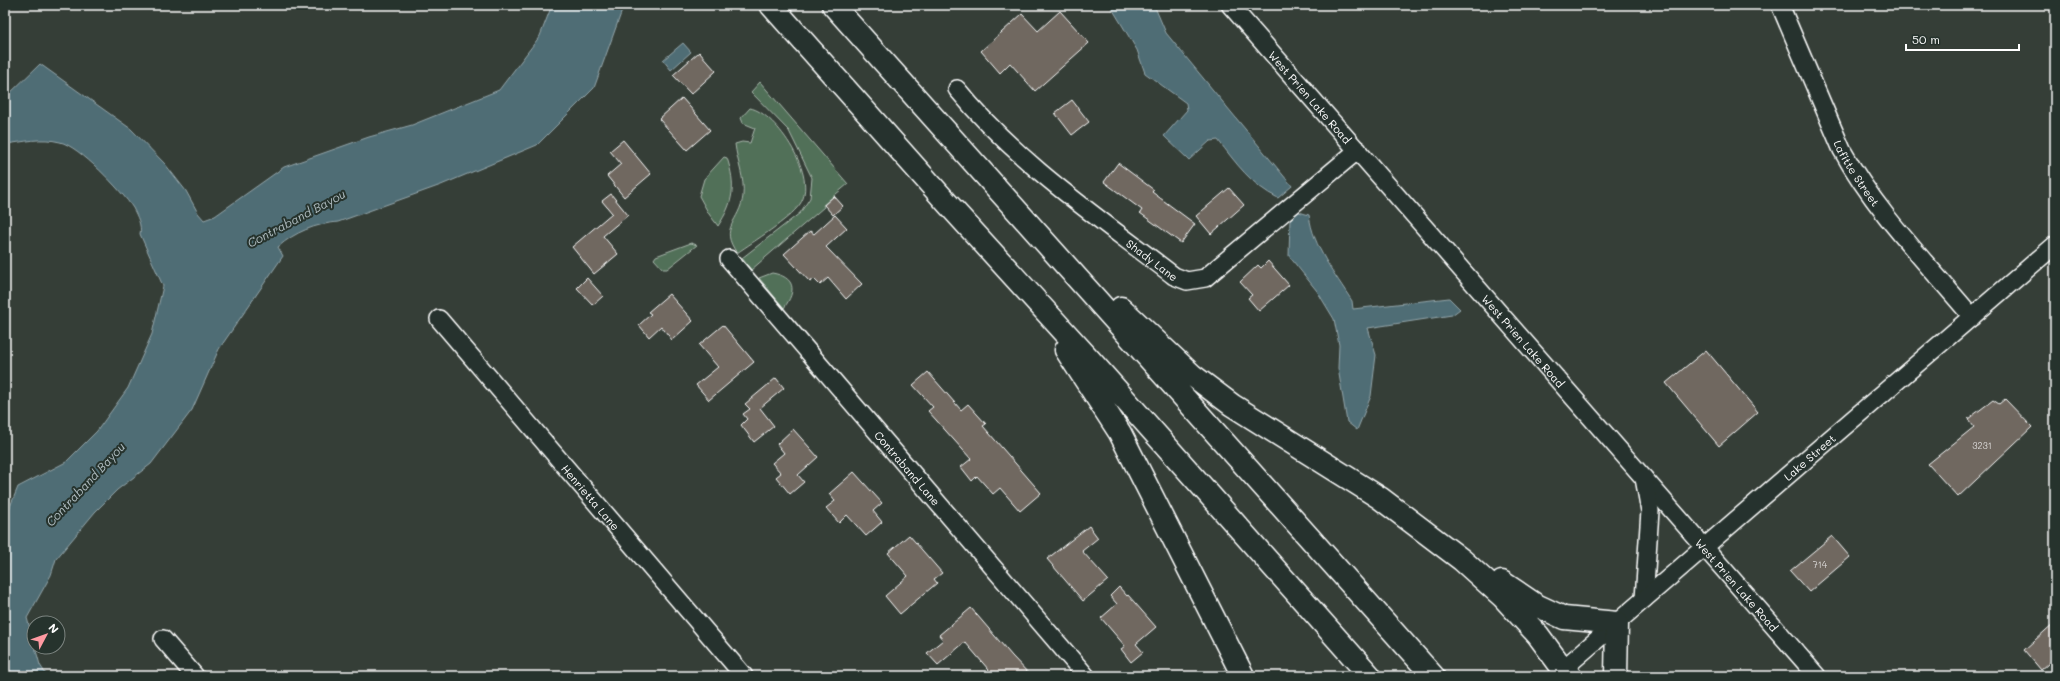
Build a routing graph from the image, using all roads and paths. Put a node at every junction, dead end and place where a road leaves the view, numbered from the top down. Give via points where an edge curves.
1 (771, 5) edge
2 (833, 5) edge
3 (1780, 5) edge
4 (1234, 10) edge
5 (957, 89) dead end
6 (1358, 150) junction
7 (1015, 210) junction
8 (2055, 245) edge
9 (729, 259) dead end
10 (1019, 281) junction
11 (1972, 317) junction
12 (439, 319) dead end
13 (1644, 478) junction
14 (1442, 545) junction
15 (1704, 547) junction
16 (1644, 599) junction
17 (1617, 623) junction
18 (163, 639) dead end
19 (1566, 672) edge
20 (194, 676) edge
21 (744, 676) edge
22 (1086, 676) edge
23 (1243, 676) edge
24 (1370, 676) edge
25 (1433, 676) edge
26 (1616, 676) edge
27 (1817, 676) edge

1 - 10 highway
2 - 7 highway
3 - 11 street, Lafitte Street via 1842,150 1854,172 1870,197
4 - 6 street, West Prien Lake Road
5 - 6 street, Shady Lane via 998,135 1024,158 1174,276 1187,281 1205,278
6 - 13 street, West Prien Lake Road
7 - 14 highway via 1192,375 1232,405 1380,498
7 - 25 highway
8 - 11 street, Lake Street
9 - 22 street, Contraband Lane
10 - 23 highway via 1072,357 1120,433
10 - 24 highway
11 - 15 street, Lake Street
12 - 21 street, Henrietta Lane
13 - 15 street, West Prien Lake Road
13 - 16 street via 1650,511
14 - 17 highway via 1536,605 1564,618
14 - 19 highway via 1503,597 1538,635
15 - 16 street, Lake Street
15 - 27 street, West Prien Lake Road
16 - 17 street, Lake Street
17 - 19 street, Lake Street
17 - 26 highway
18 - 20 street

